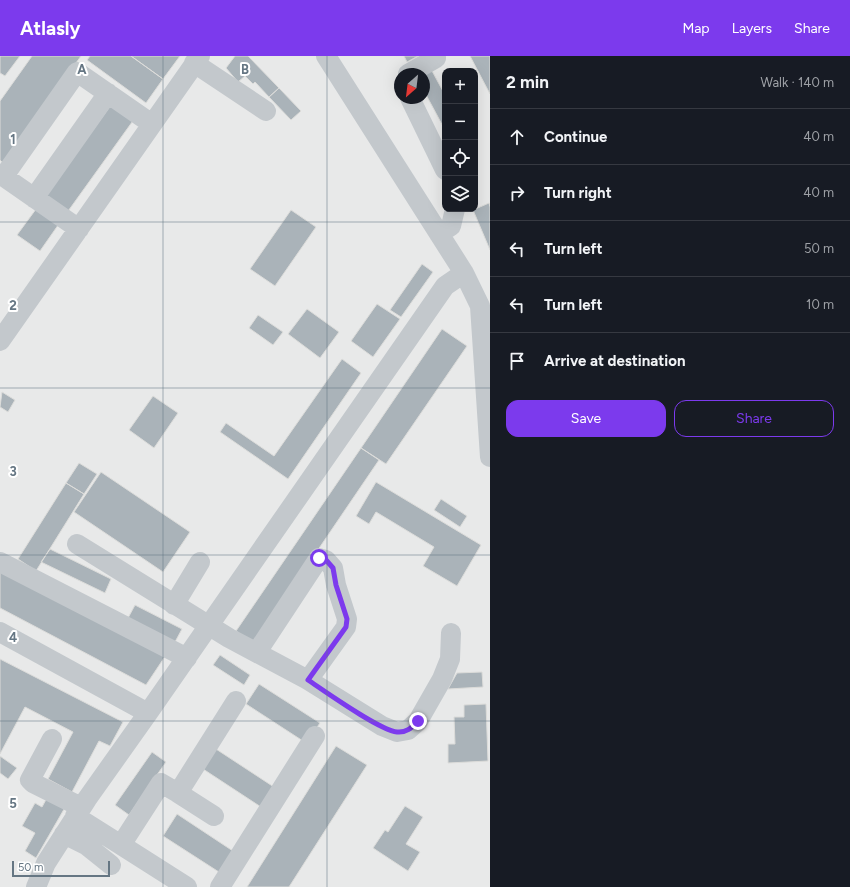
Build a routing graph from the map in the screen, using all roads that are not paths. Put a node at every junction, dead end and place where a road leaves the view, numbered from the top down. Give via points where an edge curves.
1 (326, 56) edge
2 (434, 56) edge
3 (197, 60) edge
4 (418, 68) edge
5 (108, 93) junction
6 (413, 104) edge
7 (266, 111) dead end
8 (152, 124) junction
9 (442, 164) edge
10 (2, 175) edge
11 (34, 198) junction
12 (454, 212) edge
13 (79, 229) junction
14 (439, 234) junction
15 (464, 273) junction
16 (0, 341) edge
17 (487, 374) edge
18 (488, 407) edge
19 (490, 457) edge
20 (77, 544) dead end
21 (0, 562) edge
22 (200, 562) dead end
23 (174, 605) junction
24 (209, 626) junction
25 (0, 632) edge
26 (451, 633) dead end
27 (257, 652) junction
28 (187, 658) junction
29 (308, 680) junction
30 (236, 701) dead end
31 (148, 713) junction
32 (315, 736) dead end
33 (52, 738) dead end
34 (178, 793) junction
35 (78, 812) junction
36 (214, 816) dead end
37 (64, 834) junction
38 (121, 845) junction
39 (111, 865) dead end
40 (36, 887) edge
41 (187, 887) edge
42 (220, 887) edge

1 - 14 street
2 - 4 street via 436,58
3 - 7 street
3 - 8 street
5 - 8 street
5 - 10 street via 77,72
5 - 11 street
6 - 9 street
8 - 13 street
10 - 11 street
11 - 13 street
12 - 14 street via 451,226
13 - 16 street
14 - 15 street
15 - 17 street via 480,306
15 - 24 street via 445,286
17 - 18 street
18 - 19 street
20 - 23 street
21 - 28 street
22 - 23 street
23 - 24 street
24 - 27 street
24 - 28 street
25 - 31 street
26 - 29 street via 450,659 418,721 408,730 397,732 382,726
27 - 29 street
27 - 29 street via 319,558 326,560 333,568 347,619 346,627
28 - 31 street
30 - 34 street
31 - 35 street
32 - 42 street
33 - 35 street via 30,780
34 - 36 street
34 - 38 street via 161,783
35 - 37 street
35 - 38 street
37 - 39 street via 86,845
37 - 40 street via 46,862
38 - 41 street

